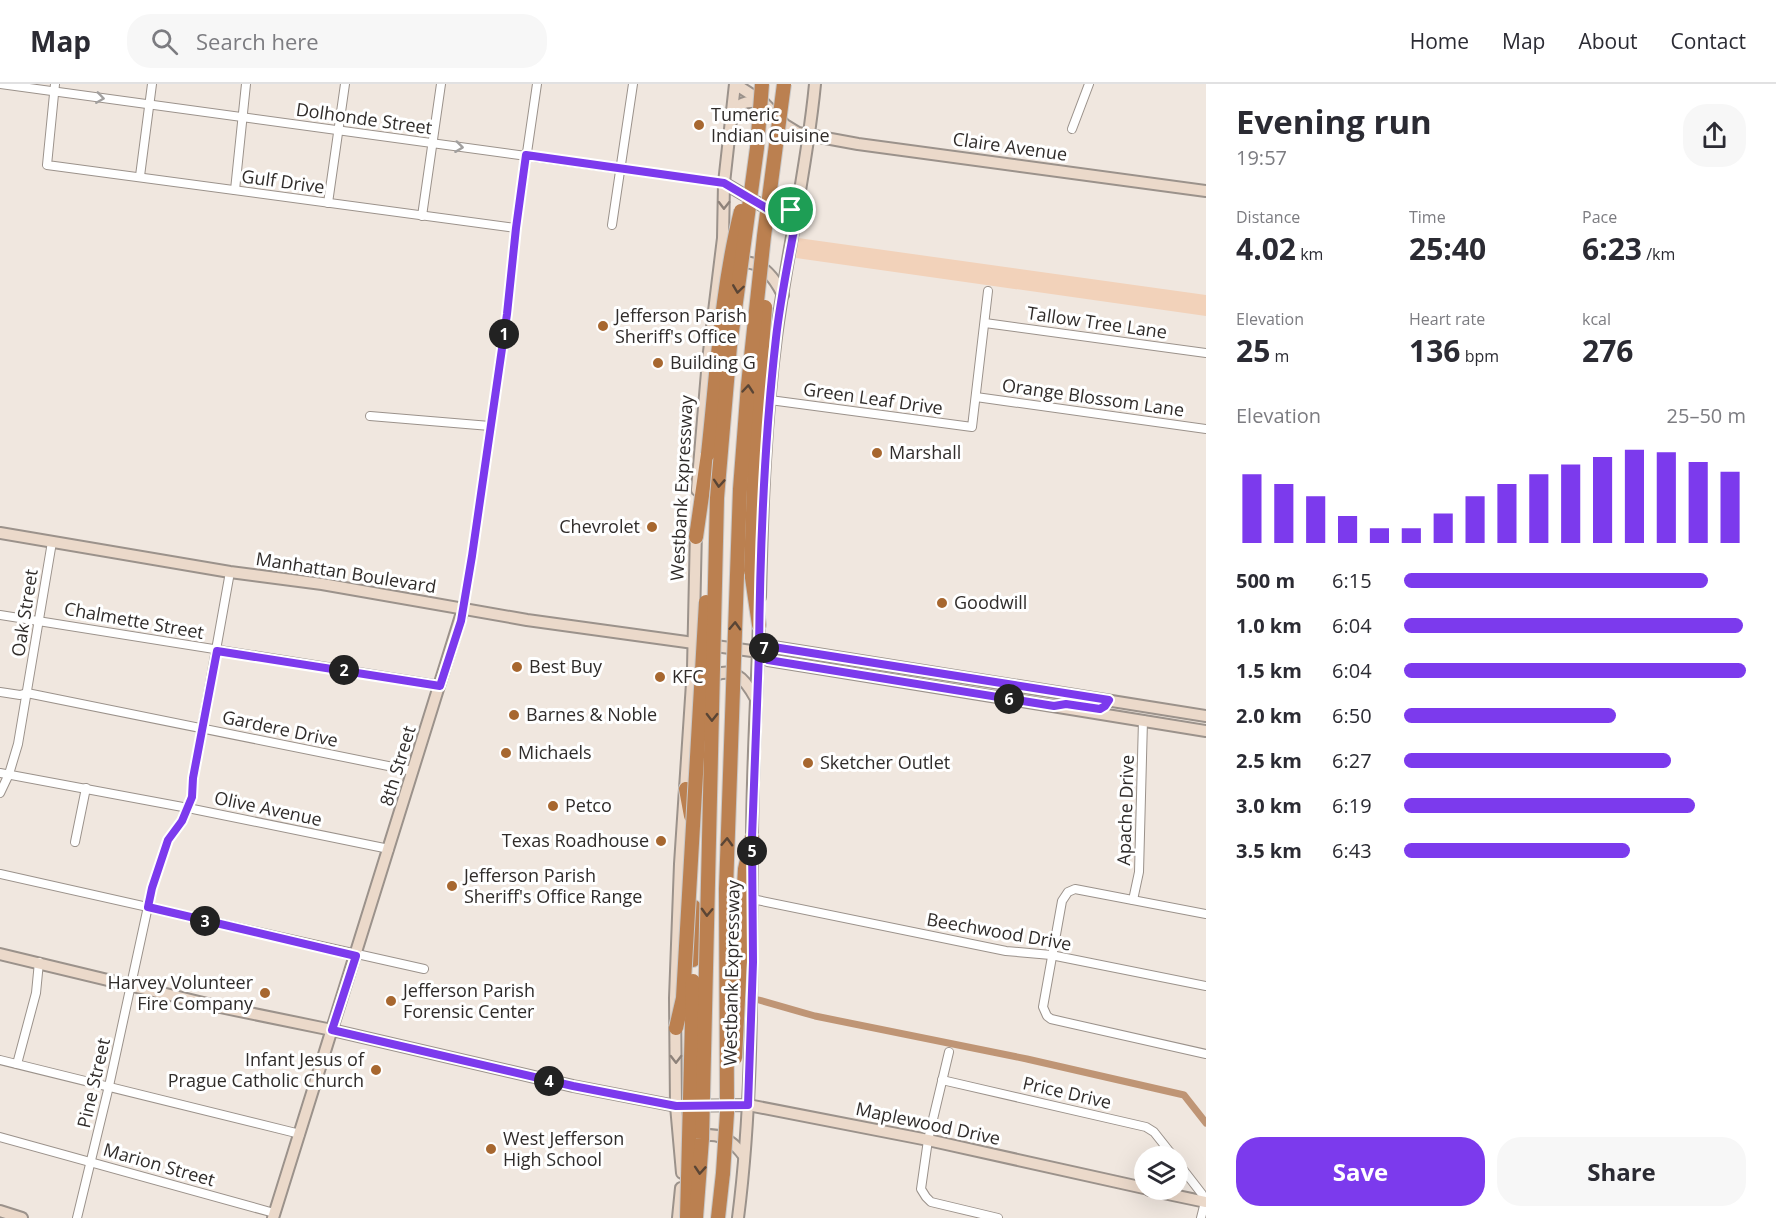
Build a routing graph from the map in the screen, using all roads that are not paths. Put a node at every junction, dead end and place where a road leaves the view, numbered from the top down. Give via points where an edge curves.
1 (0, 84) edge
2 (152, 84) edge
3 (246, 84) edge
4 (345, 84) edge
5 (441, 84) edge
6 (537, 84) edge
7 (633, 84) edge
8 (735, 84) edge
9 (762, 84) edge
10 (784, 84) edge
11 (815, 84) edge
12 (1089, 84) edge
13 (55, 88) edge
14 (763, 102) junction
15 (149, 105) junction
16 (732, 111) junction
17 (243, 117) junction
18 (1072, 129) dead end
19 (338, 131) junction
20 (810, 136) junction
21 (433, 143) junction
22 (757, 148) junction
23 (526, 155) junction
24 (620, 168) junction
25 (140, 176) junction
26 (724, 183) junction
27 (235, 190) junction
28 (1206, 191) edge
29 (328, 203) junction
30 (799, 203) junction
31 (422, 216) junction
32 (612, 225) dead end
33 (516, 228) junction
34 (764, 236) junction
35 (717, 285) junction
36 (988, 291) dead end
37 (783, 296) junction
38 (985, 323) junction
39 (1206, 353) edge
40 (975, 397) junction
41 (770, 400) junction
42 (370, 416) dead end
43 (490, 426) junction
44 (1206, 429) edge
45 (0, 533) edge
46 (696, 537) junction
47 (52, 542) junction
48 (230, 572) junction
49 (716, 575) junction
50 (463, 609) junction
51 (0, 615) edge
52 (39, 621) junction
53 (759, 626) junction
54 (693, 644) junction
55 (217, 651) junction
56 (759, 652) junction
57 (849, 659) junction
58 (818, 668) junction
59 (440, 686) junction
60 (0, 692) edge
61 (692, 692) junction
62 (27, 693) junction
63 (756, 699) junction
64 (1109, 700) junction
65 (1054, 706) junction
66 (1201, 715) edge
67 (1143, 720) junction
68 (202, 728) junction
69 (1206, 731) edge
70 (413, 771) junction
71 (0, 773) edge
72 (9, 774) junction
73 (86, 788) junction
74 (686, 789) junction
75 (0, 793) edge
76 (188, 808) junction
77 (752, 838) joint
78 (75, 842) dead end
79 (389, 849) junction
80 (0, 874) edge
81 (748, 898) junction
82 (1133, 900) junction
83 (148, 907) junction
84 (1206, 914) edge
85 (0, 954) edge
86 (1051, 955) junction
87 (356, 956) junction
88 (39, 962) junction
89 (423, 969) dead end
90 (130, 986) junction
91 (1206, 986) edge
92 (676, 1028) junction
93 (332, 1030) junction
94 (949, 1052) dead end
95 (1206, 1054) edge
96 (0, 1060) edge
97 (17, 1064) junction
98 (942, 1080) junction
99 (109, 1086) junction
100 (748, 1105) junction
101 (676, 1106) junction
102 (300, 1134) junction
103 (0, 1137) edge
104 (928, 1140) junction
105 (1165, 1146) edge
106 (744, 1156) junction
107 (681, 1158) junction
108 (91, 1162) junction
109 (723, 1173) junction
110 (1188, 1176) edge
111 (1134, 1186) edge
112 (1188, 1198) edge
113 (1205, 1202) edge
114 (6, 1214) edge
115 (274, 1216) edge
116 (22, 1218) edge
117 (77, 1218) edge
118 (678, 1218) edge
119 (687, 1218) edge
120 (696, 1218) edge
121 (718, 1218) edge
122 (738, 1218) edge
123 (998, 1218) edge
124 (1201, 1218) edge

1 - 13 street, Dolhonde Street
2 - 15 street
3 - 17 street
4 - 19 street
5 - 21 street
6 - 23 street, 8th Street
7 - 24 street
8 - 14 street, Claire Avenue
8 - 16 street, Westbank Expressway
9 - 22 highway, Westbank Expressway, bridge
10 - 34 highway, Westbank Expressway, bridge
11 - 20 street
12 - 18 street
13 -> 15 street, Dolhonde Street
13 - 25 street, Gulf Drive via 47,165
14 - 16 street via 747,101
14 - 20 street, Claire Avenue via 785,124
15 - 17 street, Dolhonde Street
15 - 25 street
16 - 26 street, Westbank Expressway
17 - 19 street, Dolhonde Street
17 - 27 street
19 - 21 street, Dolhonde Street
19 - 29 street
20 - 28 street, Claire Avenue
20 - 30 street
21 -> 23 street, Dolhonde Street
21 - 31 street
22 - 46 highway, bridge via 727,283
22 -> 49 highway, Westbank Expressway, bridge via 730,346 717,498
23 - 24 street, Dolhonde Street
23 - 33 street, 8th Street
24 - 26 street, Dolhonde Street
24 - 32 street
25 - 27 street, Gulf Drive
26 - 30 street via 773,212 791,210
26 -> 35 street, Westbank Expressway
27 - 29 street, Gulf Drive
29 - 31 street, Gulf Drive
30 - 37 street
31 - 33 street, Gulf Drive
33 - 43 street, 8th Street
34 - 53 highway, bridge via 768,252 751,571
109 -> 34 highway, Westbank Expressway, bridge via 727,1113 726,889 740,489
35 - 37 street via 737,264 757,265 775,278
35 - 46 street, Westbank Expressway via 705,387
36 - 38 street
37 - 41 street
38 - 39 street, Tallow Tree Lane
38 - 40 street
40 - 41 street, Green Leaf Drive via 972,427
40 - 44 street, Orange Blossom Lane
41 - 53 street
42 - 43 street
43 - 50 street, 8th Street
45 - 47 street, Manhattan Boulevard
46 - 54 street, Westbank Expressway
47 - 48 street, Manhattan Boulevard
47 - 52 street, Oak Street
48 - 50 street, Manhattan Boulevard
48 - 55 street, Pine Street
49 - 92 highway, bridge via 706,601 683,998
49 -> 120 highway, Westbank Expressway, bridge via 702,1139
50 - 54 street, Manhattan Boulevard
50 - 59 street, 8th Street
51 - 52 street, Chalmette Street
52 - 55 street, Chalmette Street
52 - 62 street, Oak Street
53 - 56 street
54 - 56 street, Manhattan Boulevard
54 - 61 street, Westbank Expressway
55 - 59 street, Chalmette Street
55 - 68 street, Pine Street
56 - 57 street, Manhattan Boulevard via 767,646
56 - 58 street, Manhattan Boulevard via 768,660
56 - 63 street
57 - 58 street via 839,666 822,664
57 - 64 street, Manhattan Boulevard
58 - 65 street, Manhattan Boulevard
59 - 70 street, 8th Street
60 - 62 street, Gardere Drive
61 - 63 street via 710,677 727,673 742,678
61 - 74 street, Westbank Expressway
62 - 68 street, Gardere Drive
62 - 72 street, Oak Street
63 - 77 street
64 - 65 street via 1100,709
64 - 66 street, Manhattan Boulevard
65 - 67 street, Manhattan Boulevard
66 - 67 street via 1189,718 1152,714
67 - 69 street, Manhattan Boulevard
67 - 82 street, Apache Drive via 1139,872
68 - 70 street, Gardere Drive
68 - 76 street, Pine Street
70 - 79 street, 8th Street
71 - 72 street, Olive Avenue
72 - 73 street, Olive Avenue
72 - 75 street, Oak Street
73 - 76 street, Olive Avenue
73 - 78 street
74 - 92 street, Westbank Expressway
74 - 119 highway, bridge via 696,841
76 - 79 street, Olive Avenue
76 - 83 street, Pine Street via 168,840
77 - 81 highway via 745,869
79 - 87 street, 8th Street
80 - 83 street
81 - 86 street, Beechwood Drive via 1006,951
81 - 100 street, Westbank Expressway via 753,962
81 - 109 highway, bridge via 731,1138
82 - 84 street
82 - 86 street via 1075,889 1066,894
83 - 87 street
83 - 90 street, Pine Street
85 - 88 street, Maplewood Drive
86 - 91 street, Beechwood Drive
86 - 95 street via 1043,1002 1044,1012 1051,1019
87 - 89 street
87 - 93 street, 8th Street
88 - 90 street, Maplewood Drive
88 - 97 street via 36,993
90 - 93 street, Maplewood Drive
90 - 99 street, Pine Street
92 -> 101 street, Westbank Expressway
93 - 101 street, Maplewood Drive
93 - 102 street, 8th Street
94 - 98 street
96 - 97 street
97 - 99 street
98 - 104 street
98 - 105 street, Price Drive via 1146,1126
99 - 102 street
99 - 108 street, Pine Street
100 - 101 street, Maplewood Drive
100 - 104 street, Maplewood Drive
100 - 106 street, Westbank Expressway
101 - 107 street, Westbank Expressway
102 - 115 street, 8th Street
103 - 108 street, Marion Street
104 - 111 street, Maplewood Drive
104 - 123 street via 921,1189 926,1197 932,1202
106 - 107 street via 721,1136 713,1135 699,1137
106 - 122 street, Westbank Expressway
107 - 118 street, Westbank Expressway
108 - 115 street, Marion Street
108 - 117 street, Pine Street
109 - 121 highway, Westbank Expressway
110 - 113 street
112 - 113 street
113 - 124 street
114 - 116 street

